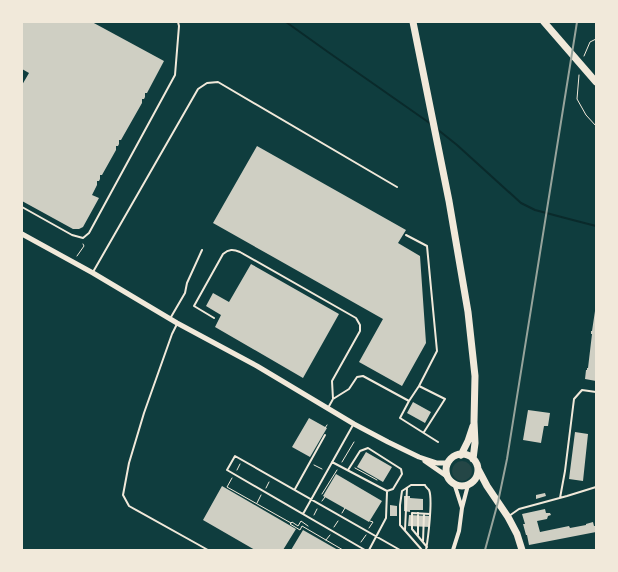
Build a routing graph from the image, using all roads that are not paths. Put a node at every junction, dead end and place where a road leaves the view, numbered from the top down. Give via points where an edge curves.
1 (178, 22) edge
2 (413, 22) edge
3 (544, 22) edge
4 (596, 82) edge
5 (397, 187) dead end
6 (22, 207) edge
7 (22, 234) edge
8 (406, 235) dead end
9 (202, 250) dead end
10 (93, 273) junction
11 (170, 318) junction
12 (214, 318) dead end
13 (177, 323) junction
14 (419, 386) junction
15 (596, 392) edge
16 (333, 400) junction
17 (409, 401) junction
18 (327, 409) junction
19 (474, 422) junction
20 (354, 424) junction
21 (424, 432) junction
22 (325, 436) dead end
23 (438, 442) dead end
24 (461, 455) junction
25 (419, 457) junction
26 (473, 459) junction
27 (332, 462) junction
28 (448, 464) junction
29 (478, 469) junction
30 (348, 470) junction
31 (448, 477) junction
32 (454, 483) junction
33 (471, 483) junction
34 (487, 486) junction
35 (596, 487) edge
36 (407, 488) junction
37 (295, 489) junction
38 (387, 491) junction
39 (560, 498) junction
40 (312, 499) junction
41 (462, 508) junction
42 (303, 514) junction
43 (418, 514) junction
44 (424, 514) junction
45 (430, 514) junction
46 (508, 517) junction
47 (405, 531) junction
48 (377, 536) junction
49 (418, 536) junction
50 (423, 542) junction
51 (427, 546) junction
52 (208, 550) edge
53 (365, 550) edge
54 (369, 550) edge
55 (400, 550) edge
56 (422, 550) edge
57 (426, 550) edge
58 (453, 550) edge
59 (522, 550) edge

1 - 6 lane via 180,26 175,75 89,233 83,238 72,235
2 - 19 main road via 449,200 468,312 476,376
3 - 4 main road
5 - 10 lane via 218,82 207,83 198,89
7 - 10 street
8 - 14 lane via 427,246 437,351
9 - 11 lane via 185,293
10 - 11 street
11 - 13 street
12 - 16 lane via 194,306 224,254 234,250 356,318 360,324 360,331 332,381
13 - 18 street via 257,366
13 - 52 lane via 144,413 129,463 123,495 129,506
14 - 17 lane
14 - 21 lane via 445,399
15 - 39 lane via 582,390 574,399 566,471
16 - 17 lane via 349,389 356,377 363,376
16 - 18 lane
17 - 21 lane via 400,418
18 - 20 street
19 - 24 main road
19 - 26 main road
20 - 25 street
20 - 27 lane
21 - 23 lane
22 - 37 lane
24 - 26 main road
24 - 28 main road via 454,457
25 - 28 street
25 - 31 street
26 - 29 main road
27 - 30 lane
27 - 40 lane
28 - 31 main road
29 - 33 main road
29 - 34 main road
30 - 38 lane
30 - 38 lane via 360,451 368,448 401,469 402,474 393,489
31 - 32 main road
32 - 33 main road via 462,486
32 - 41 street
33 - 34 main road
33 - 41 street
34 - 46 main road
35 - 39 lane
36 - 45 lane via 411,485 425,486 429,490
36 - 47 lane
36 - 47 lane via 402,491 400,505 400,525
37 - 40 lane
37 - 42 lane via 235,456 227,470
38 - 48 lane via 386,518
39 - 46 lane via 519,509
40 - 42 lane
40 - 48 lane
41 - 58 street
42 - 53 lane
43 - 44 lane
43 - 49 lane
43 - 49 lane via 412,513 412,529
44 - 45 lane
44 - 50 lane
45 - 51 lane
46 - 59 main road
47 - 56 lane
48 - 54 lane
48 - 55 lane
49 - 50 lane
50 - 51 lane
51 - 57 lane

